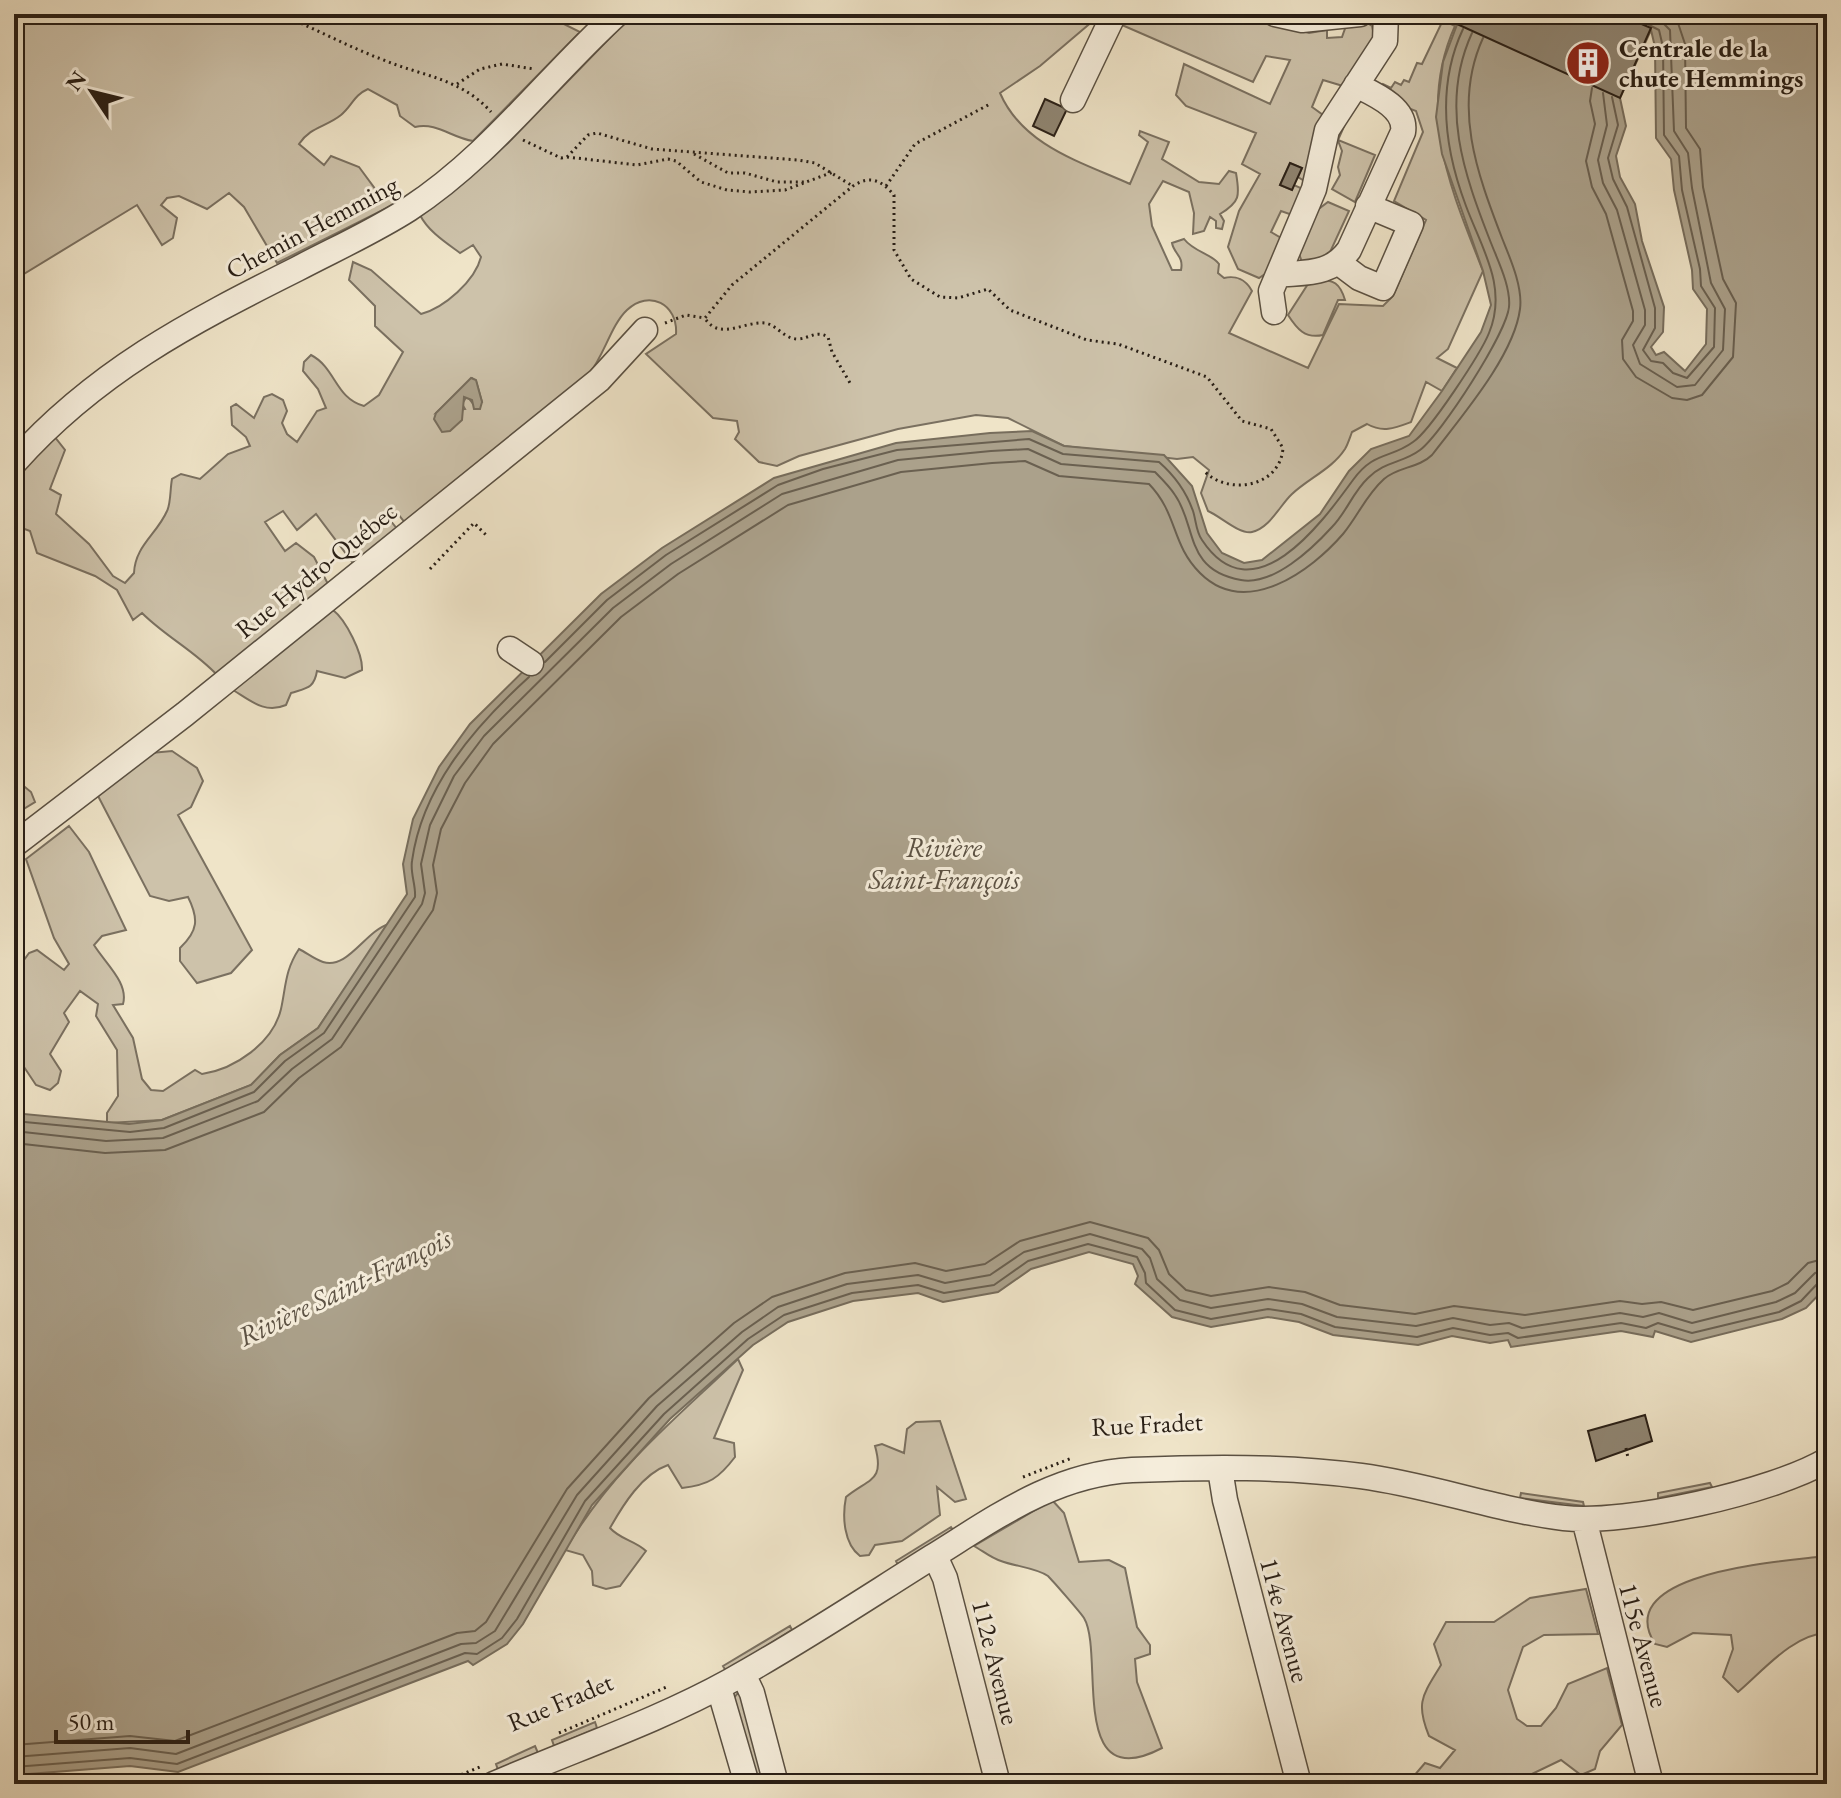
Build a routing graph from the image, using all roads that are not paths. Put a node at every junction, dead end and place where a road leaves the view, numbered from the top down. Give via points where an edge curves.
1 (617, 14) edge
2 (1114, 14) edge
3 (1275, 14) edge
4 (1360, 14) edge
5 (1386, 14) edge
6 (1356, 85) junction
7 (1073, 100) dead end
8 (1368, 206) junction
9 (1339, 263) junction
10 (1278, 275) junction
11 (1274, 312) dead end
12 (645, 330) road end
13 (14, 463) edge
14 (510, 649) dead end
15 (531, 663) dead end
16 (14, 845) edge
17 (1827, 1460) edge
18 (1220, 1469) junction
19 (1584, 1519) junction
20 (935, 1556) junction
21 (743, 1674) junction
22 (719, 1688) junction
23 (494, 1772) edge
24 (520, 1779) edge
25 (747, 1784) edge
26 (776, 1784) edge
27 (998, 1784) edge
28 (1299, 1784) edge
29 (1651, 1784) edge

1 - 13 street, Chemin Hemming via 465,169 401,214 187,324 124,363 56,418
2 - 7 street
3 - 4 street via 1302,20
5 - 6 street via 1385,41
6 - 8 street via 1388,103 1404,125
6 - 10 street via 1327,130 1314,189
8 - 9 street
8 - 9 street via 1411,224 1383,288
9 - 10 street via 1320,271
10 - 11 street via 1271,291
12 - 16 street, Rue Hydro-Québec via 599,380
14 - 15 street
17 - 19 street, Rue Fradet via 1791,1479 1748,1492
18 - 19 street, Rue Fradet via 1360,1476
18 - 20 street, Rue Fradet via 1130,1470 1072,1480 1034,1495
18 - 28 street, 114e Avenue
19 - 29 street, 115e Avenue
20 - 21 street, Rue Fradet
20 - 27 street, 112e Avenue
21 - 22 street, Rue Fradet
21 - 26 street
22 - 24 street, Rue Fradet
22 - 25 street
23 - 24 street, Rue Fradet

